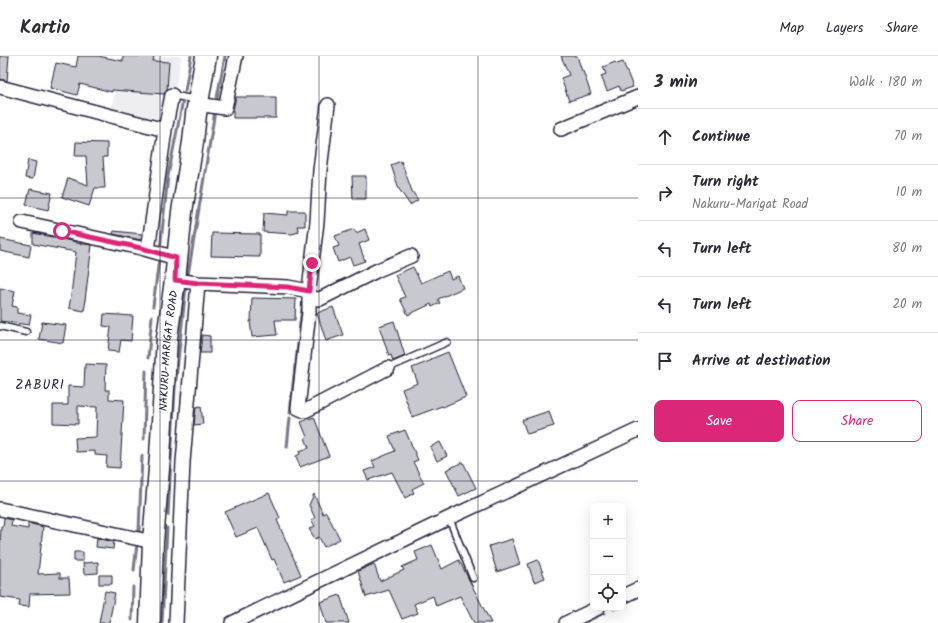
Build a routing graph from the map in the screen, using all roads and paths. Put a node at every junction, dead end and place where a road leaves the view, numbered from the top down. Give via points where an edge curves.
1 (206, 56) edge
2 (236, 56) edge
3 (0, 88) edge
4 (172, 95) joint
5 (638, 97) edge
6 (198, 102) junction
7 (328, 105) dead end
8 (165, 130) junction
9 (561, 130) dead end
10 (22, 222) dead end
11 (148, 250) junction
12 (411, 256) dead end
13 (176, 258) junction
14 (175, 280) junction
15 (198, 283) junction
16 (309, 295) junction
17 (0, 326) edge
18 (26, 332) dead end
19 (447, 342) dead end
20 (388, 368) joint
21 (638, 430) edge
22 (0, 508) edge
23 (449, 518) junction
24 (153, 542) junction
25 (473, 578) dead end
26 (638, 589) edge
27 (626, 595) edge
28 (592, 611) edge
29 (150, 623) edge
30 (176, 623) edge
31 (232, 623) edge
32 (566, 623) edge

1 - 6 main road, NAKURU-MARIGAT ROAD
2 - 6 street via 225,108
3 - 8 street
4 - 6 lane
4 - 8 street
5 - 9 street
6 - 13 main road, NAKURU-MARIGAT ROAD
7 - 16 street
8 - 11 street
10 - 11 street
11 - 13 street
12 - 16 street via 320,299
13 - 14 main road, NAKURU-MARIGAT ROAD
14 - 15 street
14 - 24 main road, NAKURU-MARIGAT ROAD via 167,338
15 - 16 street via 288,287
15 - 30 street via 183,462
16 - 20 street via 298,408 306,411
17 - 18 lane
19 - 20 lane
21 - 23 street
22 - 24 street
23 - 25 lane
23 - 31 street
24 - 29 main road, NAKURU-MARIGAT ROAD
26 - 27 street
28 - 32 street

